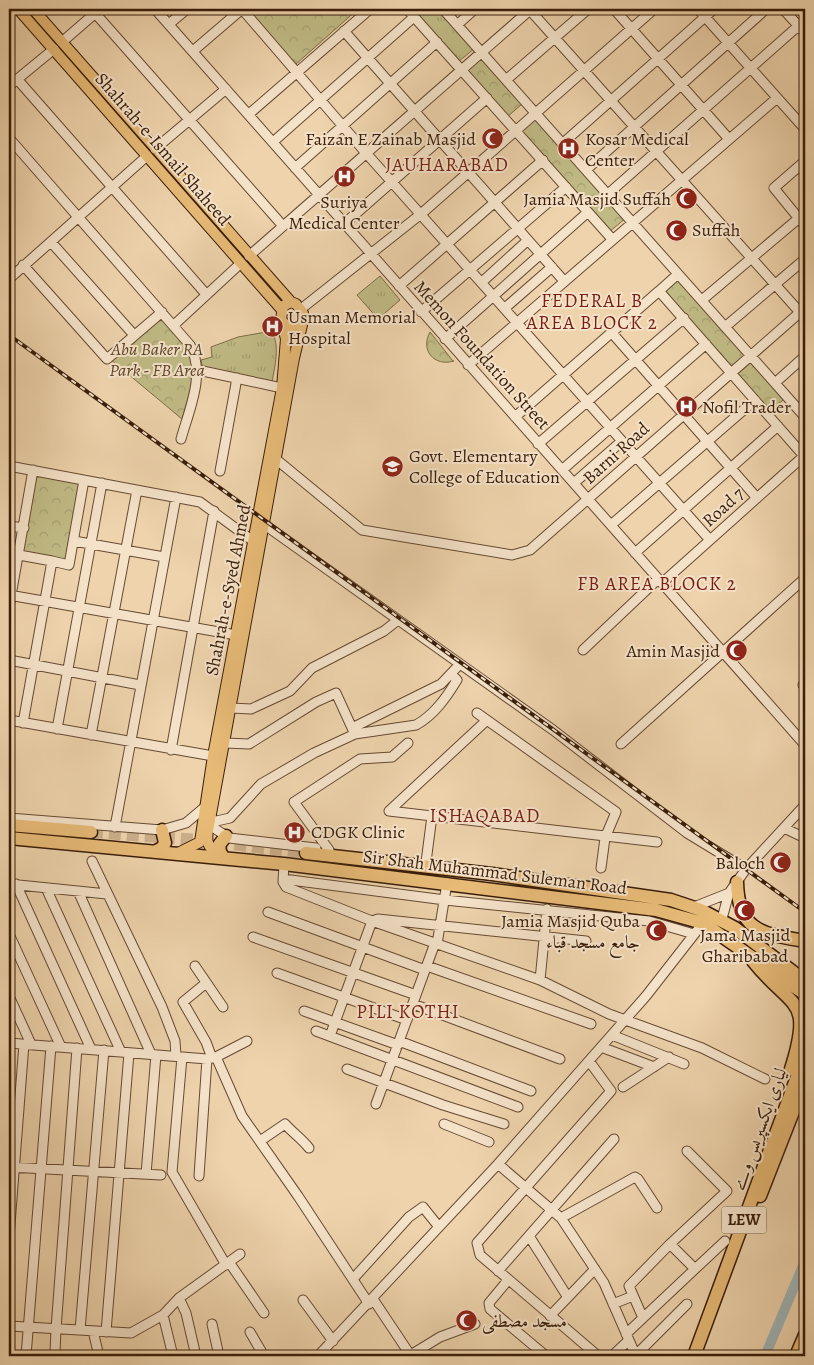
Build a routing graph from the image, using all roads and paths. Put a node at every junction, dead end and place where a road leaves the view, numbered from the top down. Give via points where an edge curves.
1 (18, 9) edge
2 (33, 9) edge
3 (155, 9) edge
4 (187, 9) edge
5 (242, 9) edge
6 (370, 9) edge
7 (407, 9) edge
8 (443, 9) edge
9 (475, 9) edge
10 (530, 9) edge
11 (588, 9) edge
12 (614, 9) edge
13 (654, 9) edge
14 (698, 9) edge
15 (714, 9) edge
16 (766, 9) edge
17 (783, 9) edge
18 (98, 11) edge
19 (705, 16) junction
20 (414, 17) junction
21 (169, 24) junction
22 (457, 25) junction
23 (803, 27) edge
24 (632, 29) junction
25 (344, 30) junction
26 (555, 38) junction
27 (437, 42) junction
28 (728, 43) junction
29 (58, 46) junction
30 (193, 51) junction
31 (482, 52) junction
32 (368, 58) junction
33 (658, 58) junction
34 (751, 69) junction
35 (461, 70) junction
36 (584, 70) junction
37 (296, 71) junction
38 (17, 79) junction
39 (506, 80) junction
40 (390, 83) junction
41 (681, 84) junction
42 (9, 86) edge
43 (226, 90) junction
44 (487, 98) junction
45 (777, 98) junction
46 (321, 100) junction
47 (611, 100) junction
48 (704, 111) junction
49 (414, 112) junction
50 (535, 113) junction
51 (249, 114) junction
52 (189, 121) junction
53 (343, 125) junction
54 (634, 126) junction
55 (516, 130) junction
56 (805, 130) edge
57 (9, 138) edge
58 (729, 139) junction
59 (439, 140) junction
60 (273, 142) junction
61 (562, 144) junction
62 (657, 152) junction
63 (151, 153) junction
64 (366, 153) junction
65 (543, 160) junction
66 (805, 161) edge
67 (295, 168) junction
68 (586, 170) junction
69 (467, 172) junction
70 (681, 179) junction
71 (393, 182) junction
72 (566, 186) junction
73 (112, 187) junction
74 (608, 194) junction
75 (318, 195) junction
76 (495, 203) junction
77 (588, 212) junction
78 (422, 214) junction
79 (79, 217) junction
80 (803, 219) edge
81 (632, 222) junction
82 (344, 224) junction
83 (283, 226) junction
84 (517, 228) junction
85 (612, 239) junction
86 (528, 240) junction
87 (51, 242) junction
88 (448, 244) junction
89 (371, 255) junction
90 (541, 255) junction
91 (245, 259) junction
92 (752, 259) junction
93 (805, 259) edge
94 (23, 265) junction
95 (552, 268) junction
96 (470, 269) junction
97 (678, 274) junction
98 (9, 279) edge
99 (564, 281) junction
100 (482, 282) junction
101 (775, 285) junction
102 (399, 286) junction
103 (659, 291) junction
104 (206, 294) junction
105 (494, 295) junction
106 (702, 300) junction
107 (291, 302) junction
108 (505, 308) junction
109 (301, 310) junction
110 (162, 312) junction
111 (421, 312) junction
112 (804, 313) edge
113 (282, 315) junction
114 (684, 318) junction
115 (518, 322) junction
116 (174, 325) junction
117 (302, 325) junction
118 (725, 327) junction
119 (612, 333) junction
120 (134, 335) junction
121 (445, 339) junction
122 (706, 344) junction
123 (751, 356) junction
124 (805, 356) edge
125 (636, 360) junction
126 (468, 366) junction
127 (198, 370) junction
128 (732, 373) junction
129 (563, 375) junction
130 (237, 378) junction
131 (775, 383) junction
132 (658, 386) junction
133 (282, 388) junction
134 (755, 400) junction
135 (588, 402) junction
136 (802, 407) edge
137 (684, 415) junction
138 (515, 417) junction
139 (805, 417) edge
140 (778, 426) junction
141 (611, 428) junction
142 (181, 440) dead end
143 (622, 440) junction
144 (708, 442) junction
145 (538, 444) junction
146 (805, 456) edge
147 (637, 457) junction
148 (273, 459) junction
149 (9, 466) edge
150 (731, 468) junction
151 (33, 470) junction
152 (562, 470) junction
153 (220, 471) dead end
154 (84, 480) junction
155 (102, 483) junction
156 (574, 483) junction
157 (660, 483) junction
158 (137, 490) junction
159 (176, 497) junction
160 (757, 498) junction
161 (589, 499) junction
162 (683, 509) junction
163 (214, 511) junction
164 (261, 524) junction
165 (611, 525) junction
166 (9, 526) edge
167 (24, 528) junction
168 (710, 540) junction
169 (74, 541) junction
170 (253, 541) junction
171 (91, 544) junction
172 (9, 550) edge
173 (126, 550) junction
174 (635, 553) junction
175 (19, 554) junction
176 (164, 556) junction
177 (52, 562) junction
178 (805, 578) edge
179 (660, 581) junction
180 (10, 596) edge
181 (45, 602) junction
182 (9, 607) edge
183 (79, 608) junction
184 (114, 614) junction
185 (398, 620) junction
186 (152, 621) junction
187 (192, 628) junction
188 (236, 635) junction
189 (583, 650) dead end
190 (722, 651) junction
191 (9, 660) edge
192 (460, 664) junction
193 (34, 665) junction
194 (68, 672) junction
195 (450, 674) junction
196 (102, 678) junction
197 (140, 685) junction
198 (231, 708) junction
199 (477, 712) dead end
200 (9, 720) edge
201 (487, 720) junction
202 (23, 723) junction
203 (57, 729) junction
204 (354, 731) junction
205 (91, 735) junction
206 (130, 742) junction
207 (225, 743) junction
208 (408, 743) dead end
209 (621, 744) dead end
210 (805, 745) edge
211 (170, 750) junction
212 (213, 756) junction
213 (804, 810) edge
214 (209, 814) junction
215 (432, 816) junction
216 (9, 818) edge
217 (9, 825) edge
218 (115, 827) junction
219 (784, 828) junction
220 (162, 830) junction
221 (91, 832) tunnel mouth
222 (226, 836) junction
223 (9, 838) edge
224 (605, 838) junction
225 (805, 838) edge
226 (658, 842) dead end
227 (329, 850) junction
228 (156, 851) junction
229 (177, 853) junction
230 (306, 853) tunnel mouth
231 (222, 858) junction
232 (92, 861) dead end
233 (426, 862) junction
234 (284, 864) junction
235 (601, 868) dead end
236 (746, 870) junction
237 (492, 874) junction
238 (283, 879) junction
239 (737, 882) junction
240 (447, 883) junction
241 (13, 884) edge
242 (46, 888) junction
243 (78, 891) junction
244 (729, 893) junction
245 (107, 894) junction
246 (445, 900) junction
247 (694, 907) junction
248 (547, 909) junction
249 (268, 912) dead end
250 (712, 920) junction
251 (372, 921) junction
252 (441, 924) junction
253 (735, 928) junction
254 (761, 932) junction
255 (9, 934) edge
256 (694, 934) junction
257 (253, 937) dead end
258 (545, 937) junction
259 (586, 941) dead end
260 (805, 941) edge
261 (436, 943) junction
262 (363, 947) junction
263 (743, 950) junction
264 (195, 966) dead end
265 (426, 968) junction
266 (353, 972) junction
267 (277, 973) dead end
268 (540, 980) junction
269 (805, 981) edge
270 (206, 983) junction
271 (805, 994) edge
272 (416, 995) junction
273 (9, 996) edge
274 (344, 996) junction
275 (413, 1004) junction
276 (223, 1007) dead end
277 (304, 1011) dead end
278 (407, 1020) junction
279 (625, 1020) junction
280 (335, 1022) junction
281 (591, 1024) dead end
282 (316, 1031) dead end
283 (612, 1035) junction
284 (330, 1036) junction
285 (248, 1041) dead end
286 (9, 1043) edge
287 (399, 1043) junction
288 (28, 1044) junction
289 (50, 1046) junction
290 (61, 1047) junction
291 (601, 1047) junction
292 (76, 1048) junction
293 (91, 1049) junction
294 (104, 1050) junction
295 (125, 1052) junction
296 (153, 1055) junction
297 (805, 1055) edge
298 (179, 1057) junction
299 (669, 1057) junction
300 (212, 1058) junction
301 (560, 1059) dead end
302 (392, 1060) junction
303 (589, 1061) junction
304 (684, 1064) dead end
305 (654, 1067) junction
306 (347, 1069) dead end
307 (765, 1079) dead end
308 (805, 1081) edge
309 (384, 1083) junction
310 (623, 1088) dead end
311 (531, 1091) dead end
312 (376, 1104) dead end
313 (518, 1107) dead end
314 (444, 1124) dead end
315 (504, 1124) dead end
316 (614, 1139) dead end
317 (260, 1141) junction
318 (489, 1142) dead end
319 (309, 1148) dead end
320 (687, 1151) dead end
321 (498, 1164) junction
322 (12, 1167) edge
323 (42, 1169) junction
324 (67, 1170) junction
325 (93, 1172) junction
326 (119, 1173) junction
327 (146, 1174) junction
328 (161, 1175) dead end
329 (199, 1176) dead end
330 (525, 1187) junction
331 (657, 1208) dead end
332 (552, 1210) junction
333 (561, 1218) junction
334 (743, 1224) junction
335 (439, 1227) junction
336 (528, 1236) junction
337 (9, 1237) edge
338 (725, 1241) dead end
339 (670, 1244) junction
340 (240, 1254) dead end
341 (228, 1264) junction
342 (595, 1269) junction
343 (695, 1269) junction
344 (498, 1271) junction
345 (353, 1279) junction
346 (508, 1280) junction
347 (568, 1296) junction
348 (633, 1296) junction
349 (179, 1298) junction
350 (303, 1300) dead end
351 (371, 1302) junction
352 (614, 1304) junction
353 (686, 1304) dead end
354 (264, 1313) dead end
355 (163, 1315) junction
356 (550, 1316) junction
357 (644, 1318) junction
358 (212, 1324) dead end
359 (476, 1324) dead end
360 (9, 1326) edge
361 (28, 1327) junction
362 (56, 1329) junction
363 (80, 1330) junction
364 (93, 1331) junction
365 (106, 1332) junction
366 (250, 1332) dead end
367 (805, 1335) edge
368 (627, 1337) junction
369 (333, 1341) junction
370 (26, 1356) edge
371 (61, 1356) edge
372 (99, 1356) edge
373 (173, 1356) edge
374 (196, 1356) edge
375 (219, 1356) edge
376 (264, 1356) edge
377 (318, 1356) edge
378 (410, 1356) edge
379 (546, 1356) edge
380 (598, 1356) edge
381 (612, 1356) edge
382 (636, 1356) edge
383 (694, 1356) edge
384 (796, 1356) edge

1 - 29 main road, Shahrah-e-Ismail Shaheed
2 - 29 main road, Shahrah-e-Ismail Shaheed
3 - 21 street, Memon Foundation Street
4 - 21 street
5 - 30 street
5 - 37 street
6 - 25 street
7 - 20 street
8 - 22 street
9 - 22 street
10 - 26 street
10 - 31 street
11 - 26 street
12 - 24 street
13 - 24 street
14 - 19 street
15 - 19 street
16 - 28 street
17 - 23 street
18 - 29 street
18 - 52 street
19 - 28 street
19 - 33 street
20 - 27 street
20 - 32 street
21 - 30 street, Memon Foundation Street
22 - 31 street
23 - 34 street
24 - 33 street
24 - 36 street
25 - 32 street
25 - 37 street
26 - 36 street
26 - 39 street
27 - 35 street
27 - 40 street
28 - 34 street
28 - 41 street
29 - 38 street
29 - 63 main road, Shahrah-e-Ismail Shaheed
30 - 43 street, Memon Foundation Street
31 - 35 street
31 - 39 street
32 - 40 street
32 - 46 street
33 - 41 street
33 - 47 street
34 - 45 street
34 - 48 street
35 - 44 street
35 - 49 street
36 - 47 street
36 - 50 street
37 - 46 street
37 - 51 street
38 - 42 street
38 - 73 street
39 - 50 street
40 - 49 street
40 - 53 street
41 - 48 street
41 - 54 street
43 - 51 street, Memon Foundation Street
43 - 52 street
44 - 55 street
44 - 59 street
45 - 56 street
45 - 58 street
46 - 53 street
46 - 60 street
47 - 54 street
47 - 61 street
48 - 58 street
48 - 62 street
49 - 59 street
49 - 64 street
50 - 55 street
50 - 61 street
51 - 60 street, Memon Foundation Street
52 - 63 street
52 - 83 street
53 - 64 street
53 - 67 street
54 - 62 street
54 - 68 street
55 - 65 street
55 - 69 street
57 - 79 street
58 - 70 street
59 - 69 street
59 - 71 street
60 - 67 street, Memon Foundation Street
61 - 68 street
62 - 70 street
62 - 74 street
63 - 73 street
63 - 91 main road, Shahrah-e-Ismail Shaheed
64 - 71 street
64 - 75 street
65 - 72 street
65 - 76 street
66 - 80 street via 774,188
67 - 75 street, Memon Foundation Street
68 - 74 street
69 - 76 street
69 - 78 street
70 - 81 street
70 - 92 street
71 - 78 street
71 - 82 street
72 - 77 street
72 - 84 street
73 - 79 street
73 - 104 street
74 - 81 street
75 - 82 street, Memon Foundation Street
75 - 83 street
76 - 84 street
76 - 88 street
77 - 85 street
77 - 90 street
78 - 88 street
78 - 89 street
79 - 87 street
79 - 110 street
80 - 92 street
81 - 85 street
81 - 97 street
82 - 89 street, Memon Foundation Street
83 - 91 street
84 - 86 street
84 - 96 street
85 - 99 street
86 - 90 street
86 - 100 street
87 - 94 street
87 - 120 street
88 - 96 street
88 - 102 street
89 - 102 street, Memon Foundation Street
89 - 109 street
90 - 95 street
90 - 105 street
91 - 104 street
91 - 107 main road, Shahrah-e-Ismail Shaheed
91 - 113 main road, Shahrah-e-Ismail Shaheed
92 - 101 street
92 - 106 street
93 - 101 street
94 - 98 street
94 - 120 street via 107,359
95 - 99 street
95 - 108 street
96 - 100 street
96 - 111 street
97 - 103 street
97 - 106 street
99 - 115 street
100 - 105 street
101 - 112 street
101 - 118 street
102 - 111 street, Memon Foundation Street
103 - 114 street
103 - 119 street
104 - 116 street
105 - 108 street
105 - 121 street
106 - 118 street
107 - 109 main road
107 - 113 main road via 286,303
108 - 115 street
109 - 117 main road
110 - 116 street
110 - 120 street
111 - 121 street, Memon Foundation Street
112 - 123 street, Barni Road
113 - 117 main road via 290,329 298,329
113 - 133 main road, Shahrah-e-Syed Ahmed via 286,339
114 - 122 street
114 - 125 street
115 - 126 street
115 - 129 street
116 - 127 street via 196,356
117 - 148 main road, Shahrah-e-Syed Ahmed
118 - 123 street
119 - 125 street
119 - 129 street
121 - 126 street, Memon Foundation Street
122 - 128 street
122 - 132 street
123 - 128 street, Barni Road
123 - 131 street
124 - 131 street
125 - 132 street
125 - 135 street
126 - 138 street, Memon Foundation Street
127 - 130 street
127 - 142 street
128 - 134 street
128 - 137 street, Barni Road
129 - 135 street
129 - 138 street
130 - 133 street
130 - 153 street
131 - 136 street
132 - 137 street
132 - 141 street
133 - 148 main road, Shahrah-e-Syed Ahmed
134 - 140 street
134 - 144 street
135 - 141 street
135 - 145 street
136 - 139 street
137 - 144 street
137 - 147 street, Barni Road
138 - 145 street, Memon Foundation Street
140 - 146 street
140 - 150 street
141 - 143 street
141 - 152 street
143 - 147 street
143 - 156 street
144 - 150 street
144 - 157 street
145 - 152 street, Memon Foundation Street
146 - 160 street, Road 7
147 - 157 street
147 - 161 street, Barni Road
148 - 161 street, Barni Road via 362,530 512,555 530,550
148 - 164 main road, Shahrah-e-Syed Ahmed
149 - 151 street
150 - 160 street
150 - 162 street
151 - 154 street
151 - 167 street
152 - 156 street, Memon Foundation Street
154 - 155 street
154 - 169 street
155 - 158 street
155 - 171 street
156 - 161 street, Memon Foundation Street
157 - 162 street
157 - 165 street
158 - 159 street
158 - 173 street
159 - 163 street via 200,502
159 - 176 street
160 - 168 street, Road 7
161 - 165 street, Memon Foundation Street
162 - 168 street
162 - 174 street
163 - 170 street
163 - 187 street
164 - 170 main road, Shahrah-e-Syed Ahmed
164 - 185 street
164 - 198 main road, Shahrah-e-Syed Ahmed
165 - 174 street, Memon Foundation Street
166 - 167 street
167 - 175 street
168 - 179 street, Road 7
169 - 171 street
169 - 177 street via 69,565
170 - 188 main road, Shahrah-e-Syed Ahmed
171 - 173 street
171 - 183 street
172 - 175 street
173 - 176 street
173 - 184 street
174 - 179 street, Memon Foundation Street
175 - 177 street
175 - 180 street
176 - 186 street
177 - 181 street
178 - 190 street
179 - 189 street, Road 7
179 - 190 street, Memon Foundation Street
180 - 181 street
180 - 182 street
181 - 183 street
181 - 193 street
183 - 184 street
183 - 194 street
184 - 186 street
184 - 196 street
185 - 192 street
185 - 198 street via 384,631 312,668 290,691 251,709
186 - 187 street
186 - 197 street
187 - 188 street
187 - 211 street
188 - 212 main road, Shahrah-e-Syed Ahmed
190 - 209 street
190 - 210 street, Memon Foundation Street
191 - 193 street
192 - 195 street
192 - 236 street via 688,833
193 - 194 street
193 - 202 street
194 - 196 street
194 - 203 street
195 - 204 street via 441,684
195 - 204 street via 457,680 446,698 416,725
196 - 197 street
196 - 205 street
197 - 206 street
198 - 207 main road, Shahrah-e-Syed Ahmed
199 - 201 street
200 - 202 street
201 - 215 street via 389,811
201 - 224 street via 614,810 616,814
202 - 203 street
203 - 205 street
204 - 207 street via 336,693 249,744
204 - 214 street via 261,784 230,818
205 - 206 street
206 - 211 street
206 - 218 street
207 - 214 main road, Shahrah-e-Syed Ahmed
208 - 227 street via 392,757 360,759 294,802
211 - 212 street
212 - 214 main road, Shahrah-e-Syed Ahmed
213 - 219 street
214 - 220 street
214 - 222 street via 214,828
214 - 229 main road, Shahrah-e-Syed Ahmed via 200,842
214 - 231 main road, Shahrah-e-Syed Ahmed via 207,842 210,850
215 - 224 street
215 - 233 street
216 - 218 street
217 - 221 highway
218 - 220 street
219 - 225 street
219 - 236 street
220 - 228 highway via 165,842
222 - 227 street
222 - 231 highway via 219,845
223 - 228 highway, Sir Shah Muhammad Suleman Road
224 - 226 street
224 - 235 street
227 - 233 street
228 - 229 highway, Sir Shah Muhammad Suleman Road
229 - 231 highway, Sir Shah Muhammad Suleman Road
230 - 237 highway, Sir Shah Muhammad Suleman Road
231 - 234 highway, Sir Shah Muhammad Suleman Road
232 - 245 street
233 - 237 street
234 - 238 street
234 - 240 highway, Sir Shah Muhammad Suleman Road
236 - 239 street
237 - 247 highway, Sir Shah Muhammad Suleman Road via 662,898
238 - 246 street
238 - 251 street via 286,887
239 - 244 street
239 - 254 highway via 738,904 742,913 750,925
240 - 246 street
240 - 250 highway, Sir Shah Muhammad Suleman Road
241 - 242 street
241 - 293 street
242 - 243 street
242 - 295 street
243 - 245 street
243 - 296 street
244 - 247 street
244 - 250 street
245 - 298 street via 162,1007
246 - 248 street
246 - 252 street
247 - 250 highway, Sir Shah Muhammad Suleman Road
248 - 256 street via 649,921
248 - 258 street
249 - 262 street
250 - 253 highway, Sir Shah Muhammad Suleman Road
250 - 256 street
250 - 263 highway, Sir Shah Muhammad Suleman Road
251 - 252 street
251 - 261 street
251 - 262 street
252 - 258 street
252 - 261 street
253 - 254 highway
253 - 269 highway, Sir Shah Muhammad Suleman Road
254 - 260 highway
255 - 290 street
256 - 279 street
257 - 266 street
258 - 259 street
258 - 268 street
261 - 265 street
261 - 268 street
262 - 265 street
262 - 266 street
263 - 271 highway, Sir Shah Muhammad Suleman Road
263 - 334 highway, LEW via 764,976 789,995 802,1015 804,1028 760,1154
264 - 270 street
265 - 272 street
265 - 281 street
266 - 272 street
266 - 274 street
267 - 274 street
268 - 279 street
270 - 276 street
270 - 300 street via 183,1002
272 - 275 street
273 - 288 street
274 - 278 street
274 - 280 street
275 - 278 street
275 - 301 street
277 - 280 street
278 - 287 street
279 - 283 street
279 - 307 street via 702,1048
280 - 284 street
280 - 287 street
282 - 284 street
283 - 291 street
283 - 299 street
284 - 302 street
285 - 300 street
286 - 288 street
287 - 302 street
287 - 311 street
288 - 289 street
288 - 322 street
289 - 290 street
289 - 323 street
290 - 292 street
291 - 303 street
291 - 305 street
292 - 293 street
292 - 324 street
293 - 294 street
294 - 295 street
294 - 325 street
295 - 296 street
295 - 326 street
296 - 298 street
296 - 327 street
297 - 334 highway, لیاری ایکسپریس وے / LEW
298 - 300 street
298 - 341 street via 172,1172
299 - 304 street
299 - 305 street
300 - 317 street via 242,1116
300 - 329 street
302 - 309 street
302 - 313 street
303 - 321 street
303 - 330 street via 610,1090
305 - 310 street
306 - 309 street
308 - 334 highway, LEW via 762,1193
309 - 312 street
309 - 315 street
314 - 318 street
316 - 332 street
317 - 319 street via 285,1124
317 - 345 street
320 - 339 street via 727,1191
321 - 330 street
321 - 335 street
322 - 323 street
322 - 337 street
323 - 324 street
323 - 361 street
324 - 325 street
324 - 362 street
325 - 326 street
325 - 363 street
326 - 327 street
326 - 365 street
327 - 328 street
330 - 332 street
330 - 344 street via 477,1242 480,1255
331 - 333 street via 635,1177
332 - 333 street
332 - 336 street
333 - 342 street
334 - 383 highway, لیاری ایکسپریس وے / LEW
335 - 345 street via 423,1207 409,1217
335 - 351 street
336 - 344 street
336 - 347 street
338 - 343 street
339 - 343 street
339 - 348 street via 630,1282
340 - 341 street
341 - 349 street
341 - 354 street
342 - 347 street
342 - 352 street
343 - 357 street
344 - 346 street
345 - 351 street
346 - 356 street
346 - 379 street via 489,1303 490,1309
347 - 356 street
348 - 352 street
348 - 357 street
349 - 355 street
349 - 374 street via 186,1312
350 - 369 street
351 - 369 street
351 - 378 street
352 - 368 street
353 - 382 street
355 - 365 street via 131,1333
355 - 373 street
356 - 380 street
357 - 368 street
358 - 375 street
359 - 378 street via 440,1337
360 - 361 street
361 - 362 street
361 - 370 street
362 - 363 street
362 - 371 street via 54,1352
363 - 364 street
364 - 365 street
364 - 372 street
366 - 376 street
367 - 384 highway
368 - 381 street
368 - 382 street
369 - 377 street

